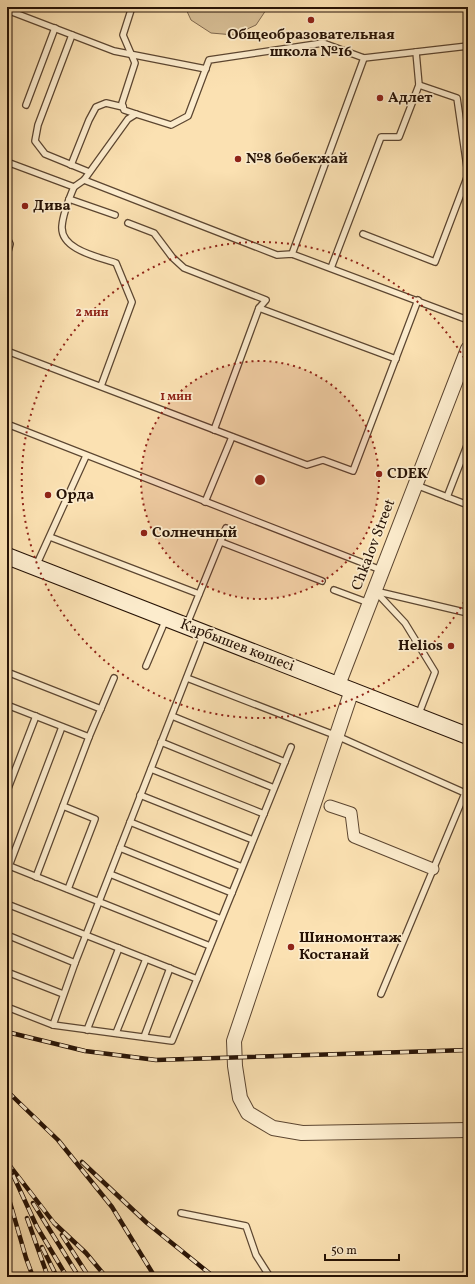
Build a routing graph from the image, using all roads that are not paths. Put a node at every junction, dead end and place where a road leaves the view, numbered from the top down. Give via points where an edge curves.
1 (132, 7) edge
2 (7, 10) edge
3 (55, 28) junction
4 (72, 35) junction
5 (468, 46) edge
6 (416, 52) junction
7 (130, 54) junction
8 (364, 58) junction
9 (206, 69) junction
10 (419, 85) junction
11 (26, 105) dead end
12 (123, 107) junction
13 (136, 114) junction
14 (7, 162) edge
15 (71, 165) junction
16 (89, 172) junction
17 (468, 175) edge
18 (84, 180) junction
19 (74, 187) junction
20 (69, 199) junction
21 (115, 215) dead end
22 (128, 223) dead end
23 (363, 234) dead end
24 (7, 238) edge
25 (292, 254) junction
26 (7, 255) edge
27 (331, 268) junction
28 (418, 300) junction
29 (259, 308) junction
30 (468, 320) edge
31 (468, 350) edge
32 (7, 351) edge
33 (396, 358) junction
34 (101, 386) junction
35 (7, 424) edge
36 (214, 430) junction
37 (232, 436) junction
38 (468, 443) edge
39 (86, 456) junction
40 (415, 485) junction
41 (447, 497) junction
42 (205, 502) junction
43 (468, 505) edge
44 (226, 528) dead end
45 (50, 537) junction
46 (220, 542) junction
47 (7, 556) edge
48 (36, 568) junction
49 (382, 571) junction
50 (322, 581) dead end
51 (334, 590) dead end
52 (199, 594) junction
53 (372, 597) junction
54 (468, 614) edge
55 (166, 618) junction
56 (186, 626) junction
57 (204, 633) junction
58 (146, 666) dead end
59 (7, 672) edge
60 (114, 678) dead end
61 (187, 678) junction
62 (345, 688) junction
63 (8, 706) edge
64 (101, 709) junction
65 (7, 713) edge
66 (36, 716) junction
67 (172, 716) junction
68 (418, 716) junction
69 (62, 727) junction
70 (337, 736) junction
71 (468, 736) edge
72 (89, 737) junction
73 (161, 742) junction
74 (291, 747) dead end
75 (285, 762) junction
76 (151, 769) junction
77 (468, 786) edge
78 (274, 788) junction
79 (7, 791) edge
80 (465, 793) junction
81 (140, 795) junction
82 (63, 806) junction
83 (330, 806) dead end
84 (264, 814) junction
85 (130, 822) junction
86 (253, 840) junction
87 (120, 848) junction
88 (8, 865) edge
89 (242, 867) junction
90 (433, 869) junction
91 (110, 874) junction
92 (36, 877) junction
93 (68, 889) junction
94 (232, 893) junction
95 (99, 902) junction
96 (7, 904) edge
97 (221, 919) junction
98 (86, 935) junction
99 (7, 936) edge
100 (210, 946) junction
101 (119, 948) junction
102 (146, 959) junction
103 (75, 962) junction
104 (170, 968) junction
105 (7, 972) edge
106 (197, 979) junction
107 (63, 994) junction
108 (381, 994) dead end
109 (7, 1007) edge
110 (53, 1025) junction
111 (88, 1030) junction
112 (116, 1033) junction
113 (144, 1037) junction
114 (468, 1130) edge
115 (181, 1213) dead end
116 (270, 1277) edge

1 - 7 lane via 123,35
2 - 3 lane
3 - 4 lane
3 - 11 lane
4 - 7 lane via 114,51
4 - 15 lane via 38,125 35,141 45,154
5 - 6 lane
6 - 8 lane
6 - 10 lane
7 - 9 lane
7 - 12 lane via 136,63 122,103
8 - 9 lane via 323,42 209,60
8 - 25 lane
9 - 13 lane via 188,116 171,125
10 - 17 lane via 457,98
10 - 27 lane via 399,137 381,138
12 - 13 lane via 124,110
12 - 15 lane via 106,103 96,107
13 - 16 lane via 128,119
14 - 19 lane
15 - 16 lane
16 - 18 lane
17 - 23 lane via 435,262
18 - 19 lane
18 - 25 lane via 277,255
19 - 20 lane
20 - 21 lane
20 - 34 lane via 62,227 63,236 75,248 116,263 132,302
22 - 29 lane via 154,233 184,268 266,300
24 - 26 lane via 10,244
25 - 27 lane
27 - 28 lane
28 - 30 lane
28 - 33 lane
29 - 33 lane
29 - 36 lane
31 - 40 street, Chkalov Street
32 - 34 lane
33 - 37 lane via 353,471 323,460 307,465
34 - 36 lane
35 - 39 lane
36 - 37 lane
37 - 42 lane
38 - 41 lane
39 - 42 lane
39 - 45 lane
40 - 41 lane
40 - 49 street, Chkalov Street
41 - 43 lane
42 - 49 lane
44 - 46 lane
45 - 48 lane
45 - 52 lane
46 - 50 lane
46 - 52 lane
47 - 48 main road, Карбышев көшесі
48 - 55 main road, Карбышев көшесі
49 - 53 street, Chkalov Street
51 - 53 lane
52 - 56 lane
53 - 54 lane
53 - 62 street, Chkalov Street
53 - 68 lane via 405,623 435,672
55 - 56 main road, Карбышев көшесі
55 - 58 lane
56 - 57 main road, Карбышев көшесі
57 - 61 lane
57 - 62 main road, Карбышев көшесі
59 - 64 lane
60 - 64 lane
61 - 67 lane
61 - 70 lane
62 - 68 main road, Карбышев көшесі
62 - 70 street, Chkalov Street
63 - 65 lane
63 - 66 lane
64 - 72 lane
66 - 69 lane
66 - 79 lane
67 - 73 lane
67 - 75 lane
68 - 71 main road, Карбышев көшесі
69 - 72 lane
69 - 88 lane
70 - 80 lane
70 - 114 street, Chkalov Street via 234,1041 240,1098 248,1113 273,1128 302,1133
72 - 82 lane
73 - 76 lane
73 - 78 lane
74 - 75 lane
75 - 78 lane
76 - 81 lane
76 - 84 lane
77 - 80 lane
78 - 84 lane
80 - 90 lane
81 - 85 lane
81 - 86 lane
82 - 92 lane
82 - 93 lane via 95,819
83 - 90 street via 351,813 354,837
84 - 86 lane
85 - 87 lane
85 - 89 lane
86 - 89 lane
87 - 91 lane
87 - 94 lane
88 - 92 lane
89 - 94 lane
90 - 108 lane
91 - 95 lane
91 - 97 lane
92 - 93 lane
93 - 95 lane
94 - 97 lane
95 - 98 lane
95 - 100 lane
96 - 98 lane
97 - 100 lane
98 - 101 lane
98 - 103 lane
99 - 103 lane
100 - 106 lane
101 - 102 lane
101 - 111 lane
102 - 104 lane
102 - 112 lane
103 - 107 lane
104 - 106 lane
104 - 113 lane
105 - 107 lane
106 - 113 lane via 172,1041
107 - 110 lane
109 - 110 lane
110 - 111 lane
111 - 112 lane
112 - 113 lane
115 - 116 lane via 246,1226 256,1255

